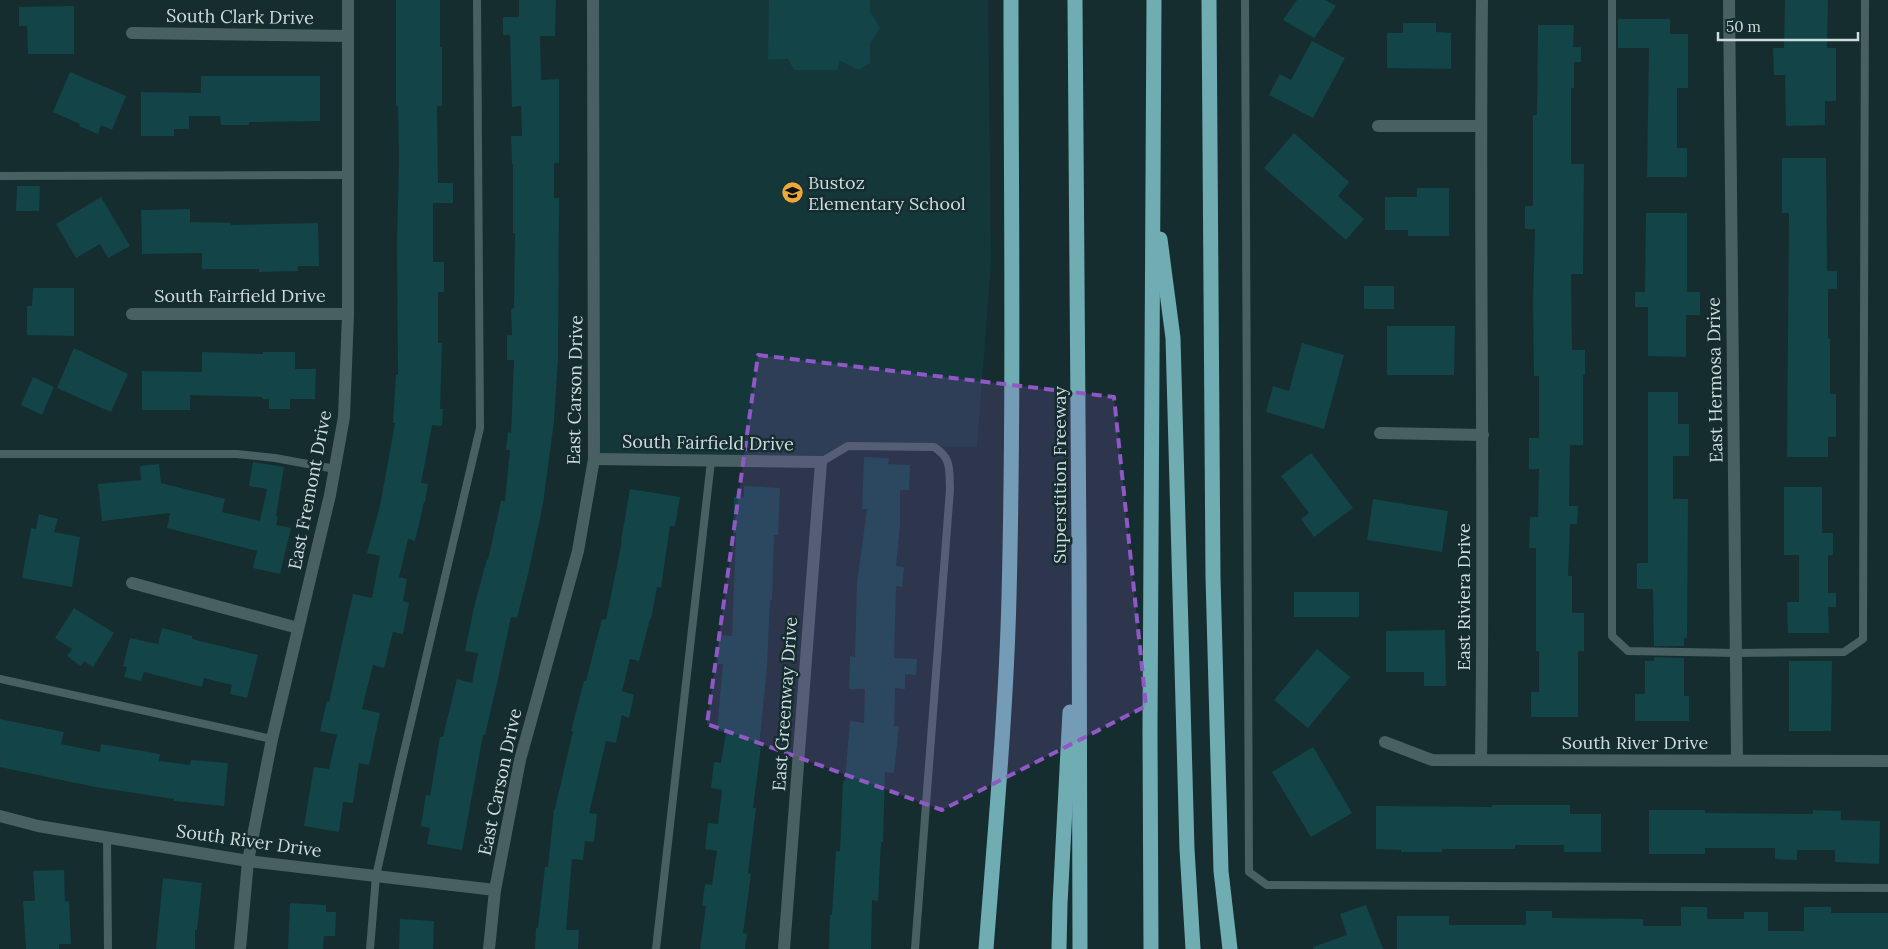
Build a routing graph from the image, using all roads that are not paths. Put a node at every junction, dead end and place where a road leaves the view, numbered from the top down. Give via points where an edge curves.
1 (348, 0) edge
2 (478, 0) edge
3 (593, 0) edge
4 (1011, 0) edge
5 (1075, 0) edge
6 (1154, 0) edge
7 (1209, 0) edge
8 (1245, 0) edge
9 (1482, 0) edge
10 (1612, 0) edge
11 (1729, 0) edge
12 (1865, 0) edge
13 (132, 33) dead end
14 (348, 36) junction
15 (1378, 126) dead end
16 (1481, 126) junction
17 (348, 175) junction
18 (0, 176) edge
19 (1153, 183) junction
20 (132, 314) dead end
21 (348, 314) junction
22 (1380, 433) dead end
23 (1483, 435) junction
24 (0, 454) edge
25 (594, 459) junction
26 (710, 460) junction
27 (821, 462) junction
28 (335, 469) junction
29 (1079, 553) junction
30 (132, 582) dead end
31 (298, 628) junction
32 (1736, 653) junction
33 (0, 679) edge
34 (272, 739) junction
35 (1385, 742) dead end
36 (1481, 760) junction
37 (1737, 760) junction
38 (1888, 762) edge
39 (0, 816) edge
40 (108, 838) junction
41 (248, 861) junction
42 (376, 876) junction
43 (1888, 888) edge
44 (495, 890) junction
45 (108, 949) edge
46 (240, 949) edge
47 (370, 949) edge
48 (490, 949) edge
49 (656, 949) edge
50 (784, 949) edge
51 (915, 949) edge
52 (986, 949) edge
53 (1060, 949) edge
54 (1080, 949) edge
55 (1151, 949) edge
56 (1193, 949) edge
57 (1230, 949) edge

1 - 14 street, East Fremont Drive
2 - 42 lane via 480,428
3 - 25 street, East Carson Drive
4 - 52 highway via 1009,597 1006,683
5 - 29 highway, Superstition Freeway
6 - 19 highway
7 - 57 highway via 1213,576 1221,871
8 - 43 lane via 1249,872 1267,885
9 - 16 street, East Riviera Drive
10 - 32 lane via 1612,636 1628,651
11 - 32 street, East Hermosa Drive
12 - 32 lane via 1863,639 1844,652
13 - 14 street, South Clark Drive
14 - 17 street, East Fremont Drive
15 - 16 street
16 - 23 street, East Riviera Drive
17 - 18 lane
17 - 21 street, East Fremont Drive
19 - 55 highway
19 - 56 highway via 1173,338 1187,849
20 - 21 street, South Fairfield Drive
21 - 28 street, East Fremont Drive via 344,417
22 - 23 street
23 - 36 street, East Riviera Drive
24 - 28 lane via 237,454
25 - 26 street, South Fairfield Drive
25 - 44 street, East Carson Drive via 578,551 520,760
26 - 27 street, South Fairfield Drive
26 - 49 lane
27 - 50 street, East Greenway Drive
27 - 51 lane via 848,446 934,448 944,453 949,464 950,489
28 - 31 street, East Fremont Drive
29 - 53 highway
29 - 54 highway, Superstition Freeway
30 - 31 street
31 - 34 street, East Fremont Drive
32 - 37 street, East Hermosa Drive
33 - 34 lane
34 - 41 street, East Fremont Drive
35 - 36 street, South River Drive via 1432,760
36 - 37 street, South River Drive
37 - 38 street, South River Drive
39 - 40 street, South River Drive
40 - 41 street, South River Drive
40 - 45 lane
41 - 42 street, South River Drive
41 - 46 street, East Fremont Drive
42 - 44 street, South River Drive
42 - 47 lane
44 - 48 street, East Carson Drive

